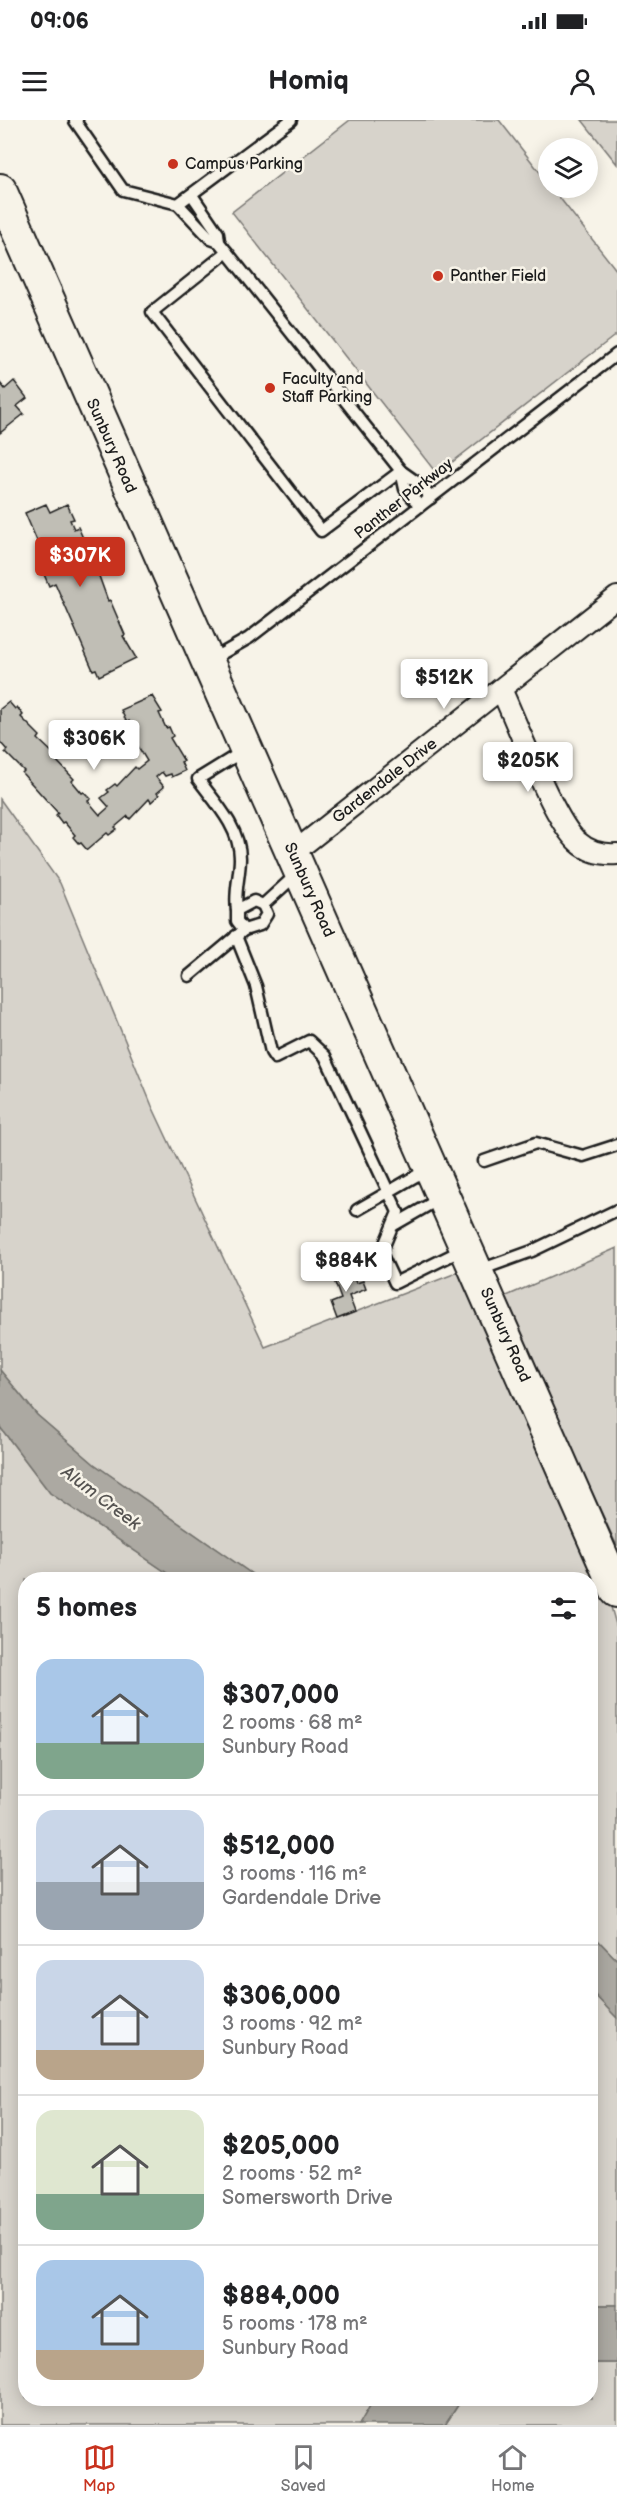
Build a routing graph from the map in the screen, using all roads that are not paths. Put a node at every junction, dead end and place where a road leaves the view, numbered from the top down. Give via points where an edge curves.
1 (77, 120) edge
2 (291, 120) edge
3 (0, 190) edge
4 (192, 195) junction
5 (178, 204) junction
6 (219, 242) junction
7 (227, 252) junction
8 (617, 354) edge
9 (401, 471) junction
10 (431, 498) junction
11 (420, 506) junction
12 (617, 597) edge
13 (207, 662) junction
14 (501, 689) junction
15 (247, 749) junction
16 (610, 855) edge
17 (297, 862) junction
18 (263, 905) junction
19 (237, 910) junction
20 (240, 933) junction
21 (189, 976) dead end
22 (617, 1144) edge
23 (484, 1161) dead end
24 (431, 1167) junction
25 (388, 1191) junction
26 (444, 1196) junction
27 (357, 1210) dead end
28 (617, 1210) edge
29 (394, 1225) junction
30 (472, 1259) junction
31 (617, 1591) edge

1 - 5 lane via 123,190
2 - 4 lane
3 - 13 main road, Sunbury Road
4 - 5 lane
4 - 6 lane via 218,233
5 - 6 lane via 211,239
6 - 7 lane
7 - 9 lane
7 - 9 lane via 152,312 321,531
8 - 10 lane, Panther Parkway
9 - 10 lane
9 - 11 lane via 405,489
10 - 11 lane, Panther Parkway
11 - 13 lane, Panther Parkway via 249,638
12 - 14 street, Gardendale Drive
13 - 15 main road, Sunbury Road
14 - 16 street via 562,821 578,843
14 - 17 street, Gardendale Drive
15 - 17 main road, Sunbury Road
15 - 19 lane via 198,779 239,844
17 - 18 lane
17 - 24 main road, Sunbury Road
18 - 19 lane via 254,901
18 - 20 lane via 267,914 260,925
19 - 20 lane
20 - 21 lane
20 - 25 lane via 271,1052 275,1058 301,1043 315,1044 325,1056
22 - 23 lane via 583,1156 536,1143
24 - 25 lane
24 - 26 main road, Sunbury Road
25 - 27 lane
25 - 29 lane via 398,1212
26 - 29 lane
26 - 30 main road, Sunbury Road
28 - 30 lane via 532,1251
29 - 30 lane via 381,1253 395,1283
30 - 31 main road, Sunbury Road

